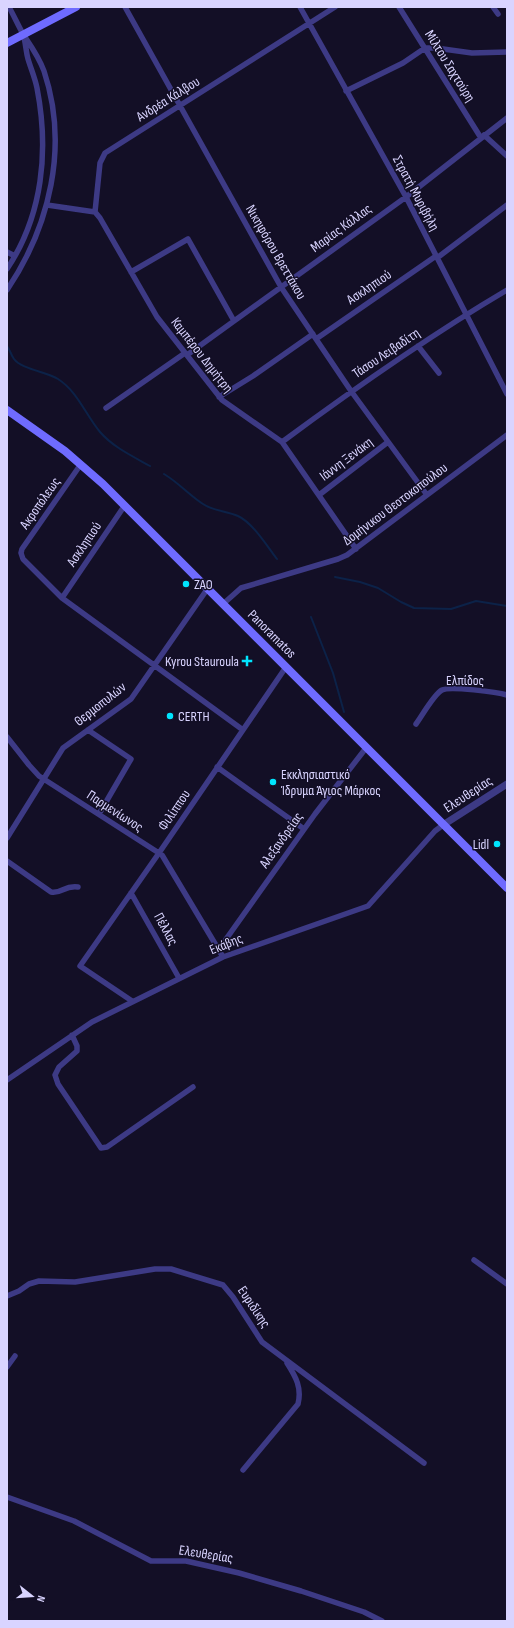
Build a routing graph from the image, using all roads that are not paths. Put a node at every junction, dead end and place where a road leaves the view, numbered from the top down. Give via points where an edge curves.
1 (9, 7) edge
2 (76, 7) edge
3 (125, 7) edge
4 (300, 7) edge
5 (335, 7) edge
6 (399, 7) edge
7 (493, 7) edge
8 (498, 14) dead end
9 (309, 24) junction
10 (23, 34) junction
11 (7, 42) edge
12 (425, 48) junction
13 (507, 52) edge
14 (346, 91) junction
15 (180, 106) junction
16 (507, 118) edge
17 (483, 137) junction
18 (507, 156) edge
19 (406, 197) junction
20 (47, 205) junction
21 (507, 205) edge
22 (95, 212) junction
23 (7, 252) edge
24 (15, 256) junction
25 (436, 257) junction
26 (7, 269) edge
27 (131, 272) junction
28 (280, 287) junction
29 (7, 290) edge
30 (507, 290) edge
31 (466, 315) junction
32 (234, 321) junction
33 (314, 337) junction
34 (418, 346) junction
35 (186, 354) junction
36 (438, 373) dead end
37 (351, 391) junction
38 (507, 394) edge
39 (219, 397) junction
40 (106, 408) dead end
41 (7, 410) edge
42 (507, 435) edge
43 (282, 442) junction
44 (388, 442) junction
45 (81, 464) junction
46 (319, 495) junction
47 (427, 495) junction
48 (125, 505) junction
49 (356, 549) junction
50 (208, 588) junction
51 (62, 598) junction
52 (223, 604) junction
53 (155, 665) junction
54 (286, 667) junction
55 (507, 695) edge
56 (416, 724) dead end
57 (88, 730) junction
58 (243, 730) junction
59 (7, 737) edge
60 (366, 748) junction
61 (217, 768) junction
62 (43, 779) junction
63 (507, 784) edge
64 (99, 814) junction
65 (443, 825) junction
66 (304, 829) junction
67 (7, 838) edge
68 (159, 853) junction
69 (7, 861) edge
70 (78, 887) dead end
71 (507, 888) edge
72 (132, 893) junction
73 (219, 949) junction
74 (223, 957) junction
75 (179, 978) junction
76 (132, 1001) junction
77 (72, 1035) junction
78 (7, 1080) edge
79 (192, 1087) dead end
80 (474, 1260) dead end
81 (506, 1283) edge
82 (7, 1296) edge
83 (15, 1356) dead end
84 (286, 1361) junction
85 (7, 1367) edge
86 (424, 1463) dead end
87 (243, 1470) dead end
88 (7, 1497) edge
89 (382, 1621) edge

1 - 10 street
2 - 10 main road
3 - 15 street, Νικηφόρου Βρεττάκου
4 - 9 street, Στρατή Μυριβήλη
5 - 9 street, Ανδρέα Κάλβου
6 - 12 street, Μίλτου Σαχτούρη
7 - 8 street
9 - 14 street, Στρατή Μυριβήλη
9 - 15 street, Ανδρέα Κάλβου
10 - 11 main road
10 - 20 street via 44,72 54,120 54,160
10 - 24 street via 37,86 44,142 37,203
12 - 13 street via 472,53
12 - 14 street via 403,63
12 - 17 street, Μίλτου Σαχτούρη
14 - 19 street, Στρατή Μυριβήλη
15 - 22 street, Ανδρέα Κάλβου via 105,153 100,163
15 - 28 street, Νικηφόρου Βρεττάκου
16 - 17 street, Μαρίας Κάλλας
17 - 18 street, Μίλτου Σαχτούρη
17 - 19 street, Μαρίας Κάλλας
19 - 25 street, Στρατή Μυριβήλη
19 - 28 street, Μαρίας Κάλλας
20 - 22 street
20 - 29 street via 32,246
21 - 25 street, Ασκληπιού
22 - 27 street, Καμπέρου Δημήτρη
23 - 24 street
24 - 26 street
25 - 31 street, Στρατή Μυριβήλη
25 - 33 street, Ασκληπιού
27 - 32 street via 188,239
27 - 35 street, Καμπέρου Δημήτρη via 157,317
28 - 32 street, Μαρίας Κάλλας
28 - 33 street, Νικηφόρου Βρεττάκου
30 - 31 street, Τάσου Λειβαδίτη
31 - 34 street, Τάσου Λειβαδίτη
31 - 38 street, Στρατή Μυριβήλη
32 - 35 street, Μαρίας Κάλλας
33 - 37 street, Νικηφόρου Βρεττάκου
33 - 39 street, Ασκληπιού
34 - 36 street
34 - 37 street, Τάσου Λειβαδίτη
35 - 39 street, Καμπέρου Δημήτρη
35 - 40 street, Μαρίας Κάλλας
37 - 43 street, Τάσου Λειβαδίτη
37 - 44 street, Νικηφόρου Βρεττάκου
39 - 43 street, Καμπέρου Δημήτρη via 225,404
41 - 45 main road, Panoramatos
42 - 47 street, Δομήνικου Θεοτοκοπούλου
43 - 46 street, Καμπέρου Δημήτρη
44 - 46 street, Ιάννη Ξενάκη
44 - 47 street, Νικηφόρου Βρεττάκου
45 - 48 main road, Panoramatos
45 - 51 street, Ακροπόλεως via 22,549 21,556
46 - 49 street, Καμπέρου Δημήτρη
47 - 49 street, Δομήνικου Θεοτοκοπούλου
48 - 50 main road, Panoramatos
48 - 51 street, Ασκληπιού
49 - 52 street, Δομήνικου Θεοτοκοπούλου via 338,559 241,588
50 - 52 main road, Panoramatos
50 - 53 street, Θερμοπυλών
51 - 53 street
52 - 54 main road, Panoramatos
53 - 57 street, Θερμοπυλών via 131,699
53 - 58 street
54 - 58 street, Φιλίππου
54 - 60 main road, Panoramatos
55 - 56 street, Ελπίδος via 445,689 437,695
57 - 62 street, Θερμοπυλών via 64,747
57 - 64 street via 131,759
58 - 61 street, Φιλίππου
59 - 62 street, Παρμενίωνος
60 - 65 main road, Panoramatos
60 - 66 street, Αλεξανδρείας
61 - 66 street
61 - 68 street, Φιλίππου
62 - 64 street, Παρμενίωνος
62 - 67 street, Θερμοπυλών
63 - 65 street, Ελευθερίας
64 - 68 street, Παρμενίωνος
65 - 71 main road, Panoramatos
65 - 74 street, Εκάβης via 368,906
66 - 73 street, Αλεξανδρείας
68 - 72 street, Φιλίππου
68 - 73 street, Παρμενίωνος
69 - 70 street via 51,892 58,892 69,886
72 - 75 street, Πέλλας
72 - 76 street, Φιλίππου via 80,966
73 - 74 street, Παρμενίωνος
74 - 75 street, Εκάβης
75 - 76 street, Εκάβης
76 - 77 street, Εκάβης
77 - 78 street, Εκάβης
77 - 79 street via 77,1051 55,1074 58,1084 101,1148
80 - 81 street
82 - 84 street, Ευριδίκης via 39,1281 75,1282 137,1271 171,1269 224,1285 262,1342
83 - 85 street
84 - 86 street, Ευριδίκης
84 - 87 street via 298,1380 298,1404
88 - 89 street, Ελευθερίας via 74,1521 151,1561 186,1561 240,1573 364,1612

